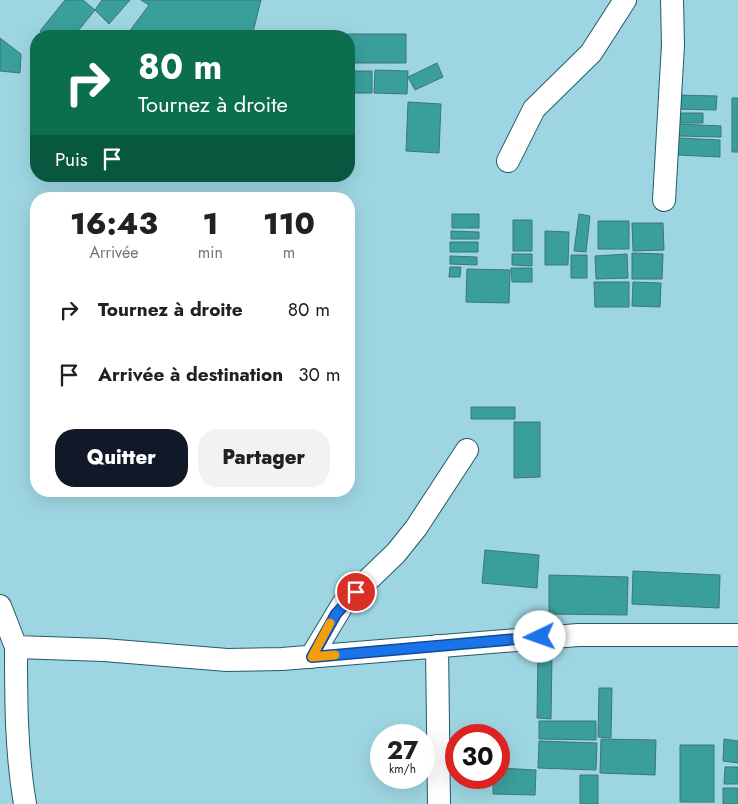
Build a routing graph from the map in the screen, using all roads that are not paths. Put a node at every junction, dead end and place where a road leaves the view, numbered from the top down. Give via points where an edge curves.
1 (625, 0) edge
2 (672, 0) edge
3 (508, 161) dead end
4 (664, 200) dead end
5 (467, 450) dead end
6 (0, 606) edge
7 (738, 635) edge
8 (437, 646) junction
9 (16, 647) junction
10 (312, 657) junction
11 (25, 804) edge
12 (439, 804) edge

1 - 3 street via 591,53 534,109
2 - 4 street via 673,45
5 - 10 street via 396,554 343,604
6 - 9 street
7 - 8 street via 578,635
8 - 10 street
8 - 12 street
9 - 10 street via 227,660
9 - 11 street via 20,777

